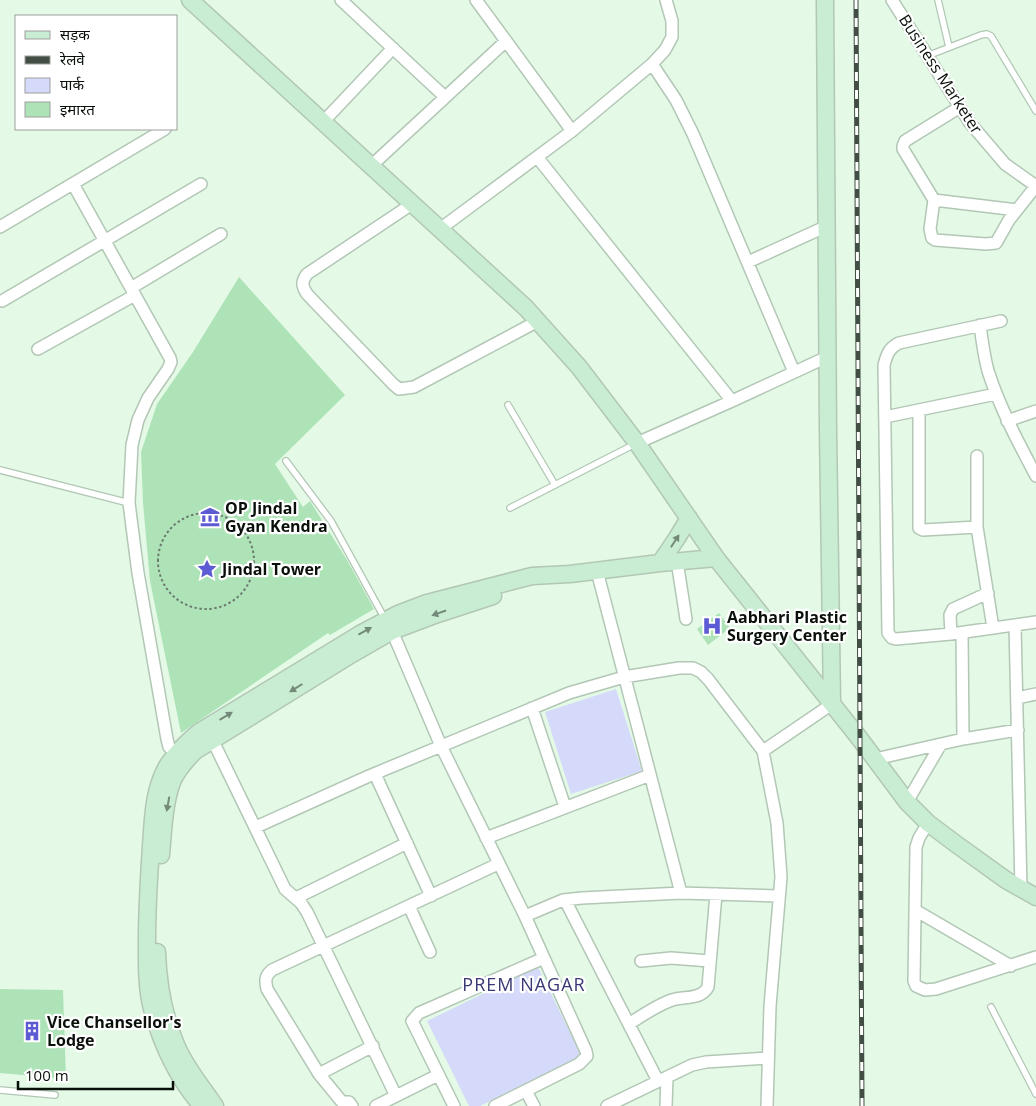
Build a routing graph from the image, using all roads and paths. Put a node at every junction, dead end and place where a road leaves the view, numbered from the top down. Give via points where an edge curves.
1 (190, 0) edge
2 (341, 0) edge
3 (476, 0) edge
4 (666, 0) edge
5 (825, 0) edge
6 (892, 0) edge
7 (938, 0) edge
8 (506, 41) junction
9 (949, 47) junction
10 (393, 48) junction
11 (927, 56) junction
12 (652, 64) junction
13 (445, 97) junction
14 (960, 107) junction
15 (1036, 112) edge
16 (323, 122) junction
17 (162, 130) edge
18 (572, 131) junction
19 (537, 157) junction
20 (371, 166) junction
21 (73, 184) junction
22 (201, 184) dead end
23 (1036, 186) edge
24 (934, 200) junction
25 (412, 204) junction
26 (1017, 210) junction
27 (826, 226) junction
28 (0, 227) edge
29 (440, 229) junction
30 (221, 234) dead end
31 (104, 240) junction
32 (748, 262) junction
33 (133, 291) junction
34 (2, 301) dead end
35 (538, 321) junction
36 (1000, 321) dead end
37 (980, 325) junction
38 (38, 349) dead end
39 (827, 356) junction
40 (794, 372) junction
41 (996, 394) junction
42 (732, 402) junction
43 (508, 405) dead end
44 (919, 410) junction
45 (1036, 411) edge
46 (885, 417) junction
47 (1007, 421) junction
48 (637, 443) junction
49 (977, 456) dead end
50 (286, 461) dead end
51 (0, 470) edge
52 (1036, 476) edge
53 (555, 485) junction
54 (129, 503) junction
55 (510, 508) dead end
56 (689, 518) junction
57 (977, 527) junction
58 (716, 558) junction
59 (677, 561) junction
60 (660, 563) junction
61 (597, 571) junction
62 (166, 588) joint
63 (988, 593) junction
64 (686, 619) dead end
65 (1036, 622) edge
66 (1015, 625) junction
67 (389, 626) junction
68 (993, 628) junction
69 (956, 634) junction
70 (624, 677) junction
71 (1036, 694) edge
72 (1017, 698) junction
73 (832, 704) junction
74 (532, 708) junction
75 (1018, 730) junction
76 (209, 734) junction
77 (963, 739) junction
78 (941, 744) junction
79 (441, 746) junction
80 (763, 751) junction
81 (183, 756) junction
82 (875, 759) junction
83 (375, 774) junction
84 (650, 775) junction
85 (907, 802) junction
86 (565, 807) junction
87 (928, 822) junction
88 (256, 827) junction
89 (486, 838) junction
90 (407, 843) junction
91 (498, 864) junction
92 (1021, 889) junction
93 (681, 892) junction
94 (716, 894) junction
95 (431, 896) junction
96 (779, 896) junction
97 (1036, 897) edge
98 (296, 898) junction
99 (565, 900) junction
100 (409, 906) junction
101 (915, 910) junction
102 (525, 916) junction
103 (325, 946) junction
104 (430, 952) dead end
105 (1036, 957) edge
106 (544, 958) junction
107 (641, 961) dead end
108 (710, 961) junction
109 (1011, 966) junction
110 (991, 1007) dead end
111 (629, 1024) junction
112 (372, 1046) junction
113 (768, 1058) junction
114 (319, 1074) junction
115 (438, 1075) junction
116 (662, 1079) junction
117 (0, 1090) edge
118 (526, 1091) junction
119 (1036, 1094) edge
120 (55, 1095) dead end
121 (396, 1096) junction
122 (344, 1105) edge
123 (202, 1106) edge
124 (215, 1106) edge
125 (376, 1106) edge
126 (454, 1106) edge
127 (495, 1106) edge
128 (534, 1106) edge
129 (606, 1106) edge
130 (666, 1106) edge
131 (766, 1106) edge

1 - 16 street
2 - 10 street
3 - 8 street
4 - 12 street via 672,21 672,37 666,50
5 - 27 street
6 - 11 street, Business Marketer
7 - 9 lane
8 - 13 street
8 - 18 street
9 - 11 lane
9 - 15 lane via 981,35 991,36
10 - 13 street
10 - 16 street
11 - 14 street, Business Marketer
12 - 18 street
12 - 32 street via 676,100 693,134
13 - 20 street
14 - 23 street, Business Marketer via 1005,164
14 - 24 street via 905,141 903,146
16 - 20 street
17 - 21 street
18 - 19 street
19 - 29 street
19 - 42 street
20 - 25 street
21 - 28 street
21 - 31 street
22 - 31 street
23 - 26 street
24 - 26 street
24 - 26 street via 930,234 935,240 996,243
25 - 29 street
25 - 35 street via 306,274 302,280 307,294 392,384 399,389 414,387
27 - 32 street
27 - 39 street
29 - 35 street
30 - 33 street
31 - 33 street
31 - 34 street
32 - 40 street
33 - 38 street
33 - 54 street via 171,362 138,420 132,444
35 - 48 street via 580,367
36 - 37 street
37 - 41 street
37 - 46 street via 899,343 889,350 884,365
39 - 40 street
39 - 73 street
40 - 42 street
41 - 44 street
41 - 47 street
42 - 48 street
43 - 53 lane
44 - 46 street
44 - 57 street via 919,528
45 - 47 street
46 - 69 street via 888,633 896,639
47 - 52 street
48 - 53 lane
48 - 56 street
49 - 57 street
50 - 67 lane via 331,521
51 - 54 lane
53 - 55 lane
54 - 81 street via 167,740 169,746
56 - 58 street
60 -> 56 street
57 - 63 street
58 - 59 street
58 - 73 street
59 - 60 street
59 - 64 street
60 - 61 street
61 - 67 street via 570,574
61 - 70 street
62 - 62 path via 158,566 160,546 167,531 181,519 199,513 221,515 240,526 248,538 254,558 250,579 239,596 212,609 194,608 182,603
63 - 68 street
63 - 69 street via 953,610 950,615
65 - 66 street
66 - 68 street
66 - 72 street
67 - 76 street via 352,654
67 - 79 street
68 - 69 street
69 - 77 street
70 - 74 street
70 - 80 street via 679,668 693,668 701,672
70 - 84 street
71 - 72 street
72 - 75 street
73 - 80 street
73 - 82 street
74 - 79 street
74 - 86 street
75 - 77 street
75 - 92 street
76 - 81 street via 195,751
76 - 88 street
77 - 78 street
78 - 82 street
78 - 85 street
79 - 83 street
79 - 89 street
80 - 96 street via 777,823 781,877
81 - 123 street via 166,768 157,793 147,896 147,975 161,1038 176,1071
81 -> 124 street via 167,804 156,921 157,957 161,993 177,1048
82 - 85 street
83 - 88 street
83 - 90 street
84 - 86 street
84 - 93 street
85 - 87 street
86 - 89 street
87 - 92 street
87 - 101 street via 916,847
88 - 98 street via 285,889
89 - 91 street
90 - 95 street
90 - 98 street
91 - 95 street
91 - 102 street
92 - 97 street
93 - 94 street
93 - 99 street
94 - 96 street
94 - 108 street
95 - 100 street
96 - 113 street
98 - 103 street
99 - 102 street
99 - 111 street
100 - 103 street
100 - 104 street
101 - 109 street
101 - 109 street via 914,981 920,989 936,989
102 - 106 street
103 - 112 street
103 - 114 street via 272,970 265,980 267,989
105 - 109 street
106 - 115 street via 415,1017 412,1021 414,1027
106 - 118 street via 587,1056 579,1064
107 - 108 street via 671,958
108 - 111 street via 705,992 662,1004
110 - 119 lane
111 - 116 street
112 - 114 street
112 - 121 street
113 - 116 street via 706,1062
113 - 131 street
114 - 122 street
115 - 121 street
115 - 126 street
116 - 129 street
116 - 130 street
117 - 120 lane
118 - 127 street
118 - 128 street
121 - 125 street

